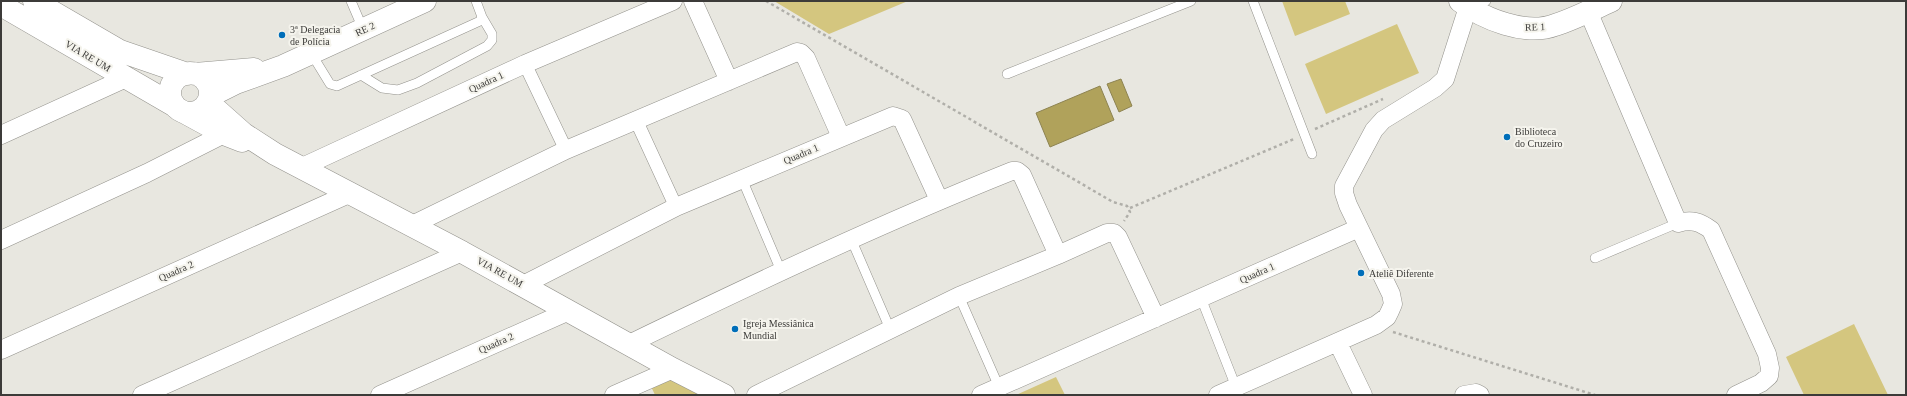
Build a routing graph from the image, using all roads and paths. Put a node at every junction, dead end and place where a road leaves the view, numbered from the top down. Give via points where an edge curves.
1 (34, 1) edge
2 (351, 1) edge
3 (425, 1) edge
4 (476, 1) edge
5 (673, 1) edge
6 (693, 1) edge
7 (766, 1) edge
8 (1191, 1) edge
9 (1253, 1) edge
10 (1612, 1) edge
11 (1471, 3) edge
12 (1, 5) edge
13 (1588, 11) junction
14 (482, 17) junction
15 (363, 30) junction
16 (311, 53) junction
17 (525, 64) junction
18 (283, 66) junction
19 (191, 74) junction
20 (1007, 74) dead end
21 (361, 75) junction
22 (126, 78) junction
23 (729, 81) junction
24 (236, 83) junction
25 (209, 99) junction
26 (177, 108) junction
27 (636, 120) junction
28 (227, 128) junction
29 (1, 135) edge
30 (841, 137) junction
31 (566, 150) junction
32 (1312, 154) dead end
33 (300, 168) junction
34 (742, 179) junction
35 (351, 193) junction
36 (940, 200) junction
37 (676, 207) junction
38 (1678, 222) junction
39 (412, 225) junction
40 (1359, 228) junction
41 (1114, 233) junction
42 (1, 240) edge
43 (852, 241) junction
44 (462, 252) junction
45 (1058, 255) junction
46 (1595, 258) dead end
47 (781, 271) junction
48 (523, 285) junction
49 (959, 296) junction
50 (1201, 298) junction
51 (569, 311) junction
52 (1156, 318) junction
53 (1376, 326) junction
54 (890, 329) junction
55 (1338, 343) junction
56 (629, 344) junction
57 (1, 350) edge
58 (673, 368) junction
59 (999, 387) junction
60 (1236, 387) junction
61 (142, 395) edge
62 (380, 395) edge
63 (614, 395) edge
64 (724, 395) edge
65 (756, 395) edge
66 (981, 395) edge
67 (1218, 395) edge
68 (1363, 395) edge
69 (1464, 395) edge
70 (1480, 395) edge
71 (1595, 395) edge
72 (1736, 395) edge

1 - 19 street, VIA RE UM via 120,50
2 - 15 lane
3 - 15 street, RE 2
4 - 14 lane
5 - 17 street, Quadra 1
6 - 23 street
7 - 41 path via 1113,202 1127,206 1130,212
8 - 20 lane
9 - 32 lane
10 - 13 street, RE 1
11 - 13 street, RE 1 via 1500,22 1526,29 1553,26
11 - 40 street via 1445,79 1383,120 1374,130 1344,186 1344,193
12 - 22 street, VIA RE UM
13 - 38 street
14 - 21 lane via 480,21
14 - 21 lane via 492,34 492,40 487,46 417,83 398,90 382,88
15 - 16 street, RE 2
16 - 18 street, RE 2
16 - 21 lane via 333,86
17 - 31 street
17 - 33 street, Quadra 1
18 - 19 street, RE 2
18 - 24 street, RE 2
19 - 25 street via 202,78 208,84
19 - 26 street via 179,76 173,82 170,90 171,99
22 - 26 street, VIA RE UM
22 - 29 street
23 - 27 street
23 - 30 street via 797,52 801,53 806,58
24 - 25 street, RE 2
24 - 28 street via 223,102
25 - 26 street, RE 2 via 197,112 188,113
25 - 28 street, VIA RE UM
26 - 28 street, VIA RE UM
27 - 31 street
27 - 37 street
28 - 33 street, VIA RE UM via 244,134
28 - 42 street via 147,173
30 - 34 street, Quadra 1
30 - 36 street, Quadra 1 via 893,116 900,117
31 - 39 street
33 - 35 street, VIA RE UM
34 - 37 street, Quadra 1
34 - 47 lane
35 - 39 street, VIA RE UM
35 - 57 street, Quadra 2
36 - 43 street
36 - 45 street via 1017,171 1022,175
37 - 48 street, Quadra 1
38 - 46 lane
38 - 72 street via 1692,220 1711,230 1767,354 1769,376 1761,383
39 - 44 street, VIA RE UM
40 - 50 street, Quadra 1
40 - 53 street via 1393,304 1387,317
41 - 45 street via 1107,233
41 - 52 street
43 - 47 street
43 - 54 lane
44 - 48 street, VIA RE UM
44 - 61 street
45 - 49 street
47 - 56 street
48 - 51 street, VIA RE UM
49 - 54 street
49 - 59 lane
50 - 52 street, Quadra 1
50 - 60 lane
51 - 56 street, VIA RE UM
51 - 62 street, Quadra 2
52 - 59 street, Quadra 1
53 - 55 street
53 - 71 path
54 - 65 street
55 - 60 street
55 - 68 street
56 - 58 street, VIA RE UM
58 - 63 street
58 - 64 street, VIA RE UM
59 - 66 street, Quadra 1
60 - 67 street
69 - 70 street

